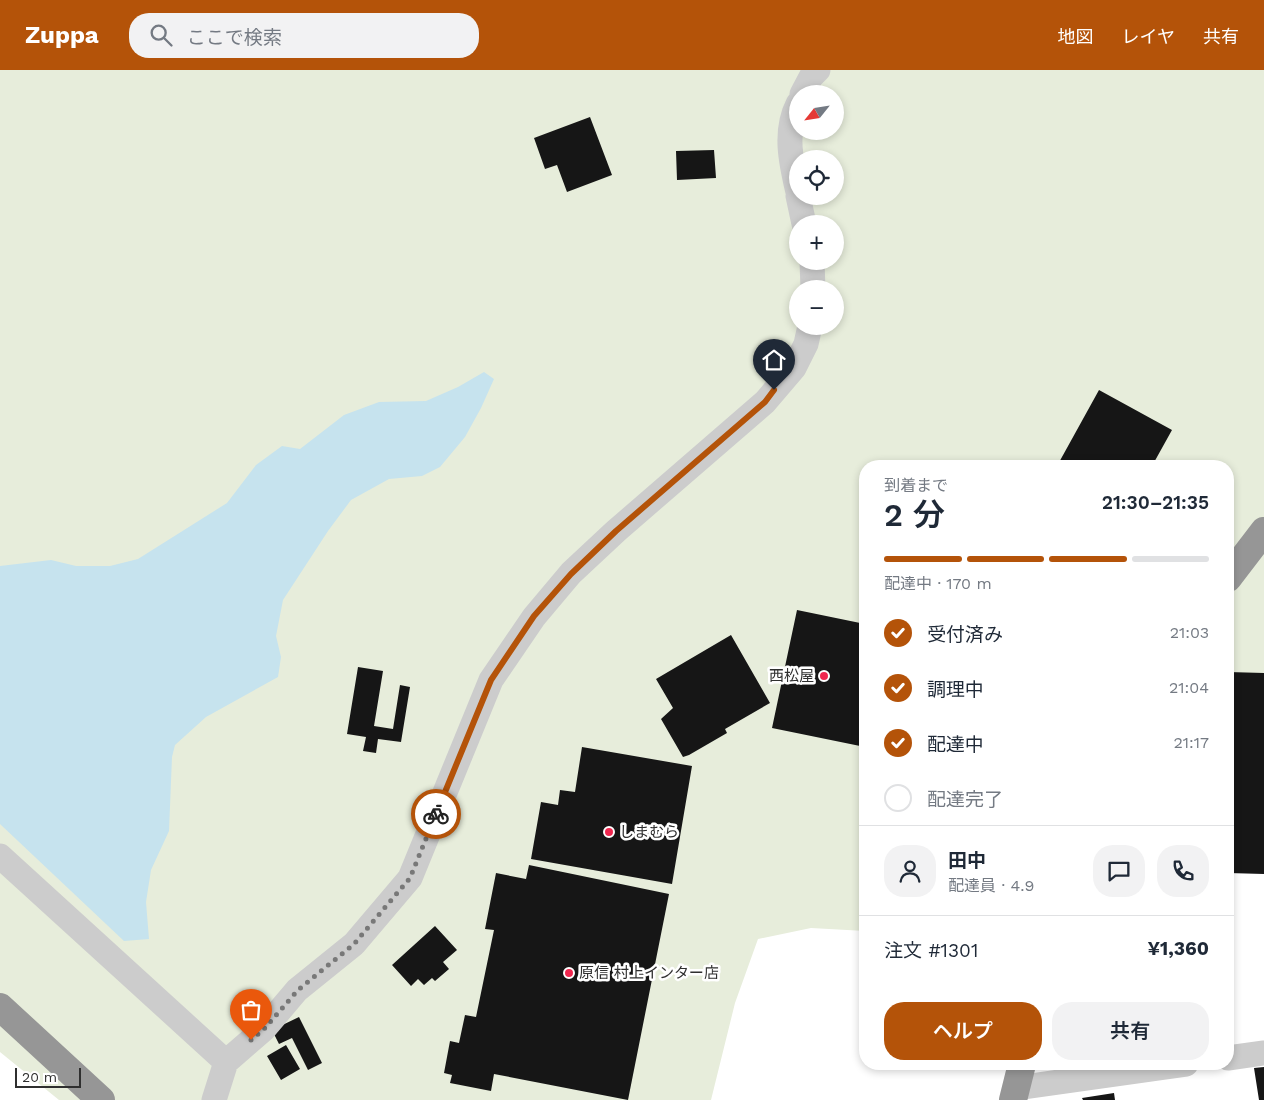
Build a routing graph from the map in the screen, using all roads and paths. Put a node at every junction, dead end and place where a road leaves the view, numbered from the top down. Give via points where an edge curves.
1 (818, 70) edge
2 (807, 85) edge
3 (808, 335) edge
4 (1264, 531) edge
5 (1234, 570) edge
6 (0, 856) edge
7 (0, 1008) edge
8 (1264, 1053) edge
9 (1234, 1057) edge
10 (226, 1062) junction
11 (1135, 1070) edge
12 (1017, 1084) edge
13 (93, 1094) edge
14 (214, 1100) edge

1 - 2 street
3 - 10 street via 794,368 765,402 616,531 571,574 534,616 491,680 410,878 354,944 298,990 264,1029
4 - 5 highway
6 - 10 street
7 - 13 highway
8 - 9 street
10 - 14 street
11 - 12 street

